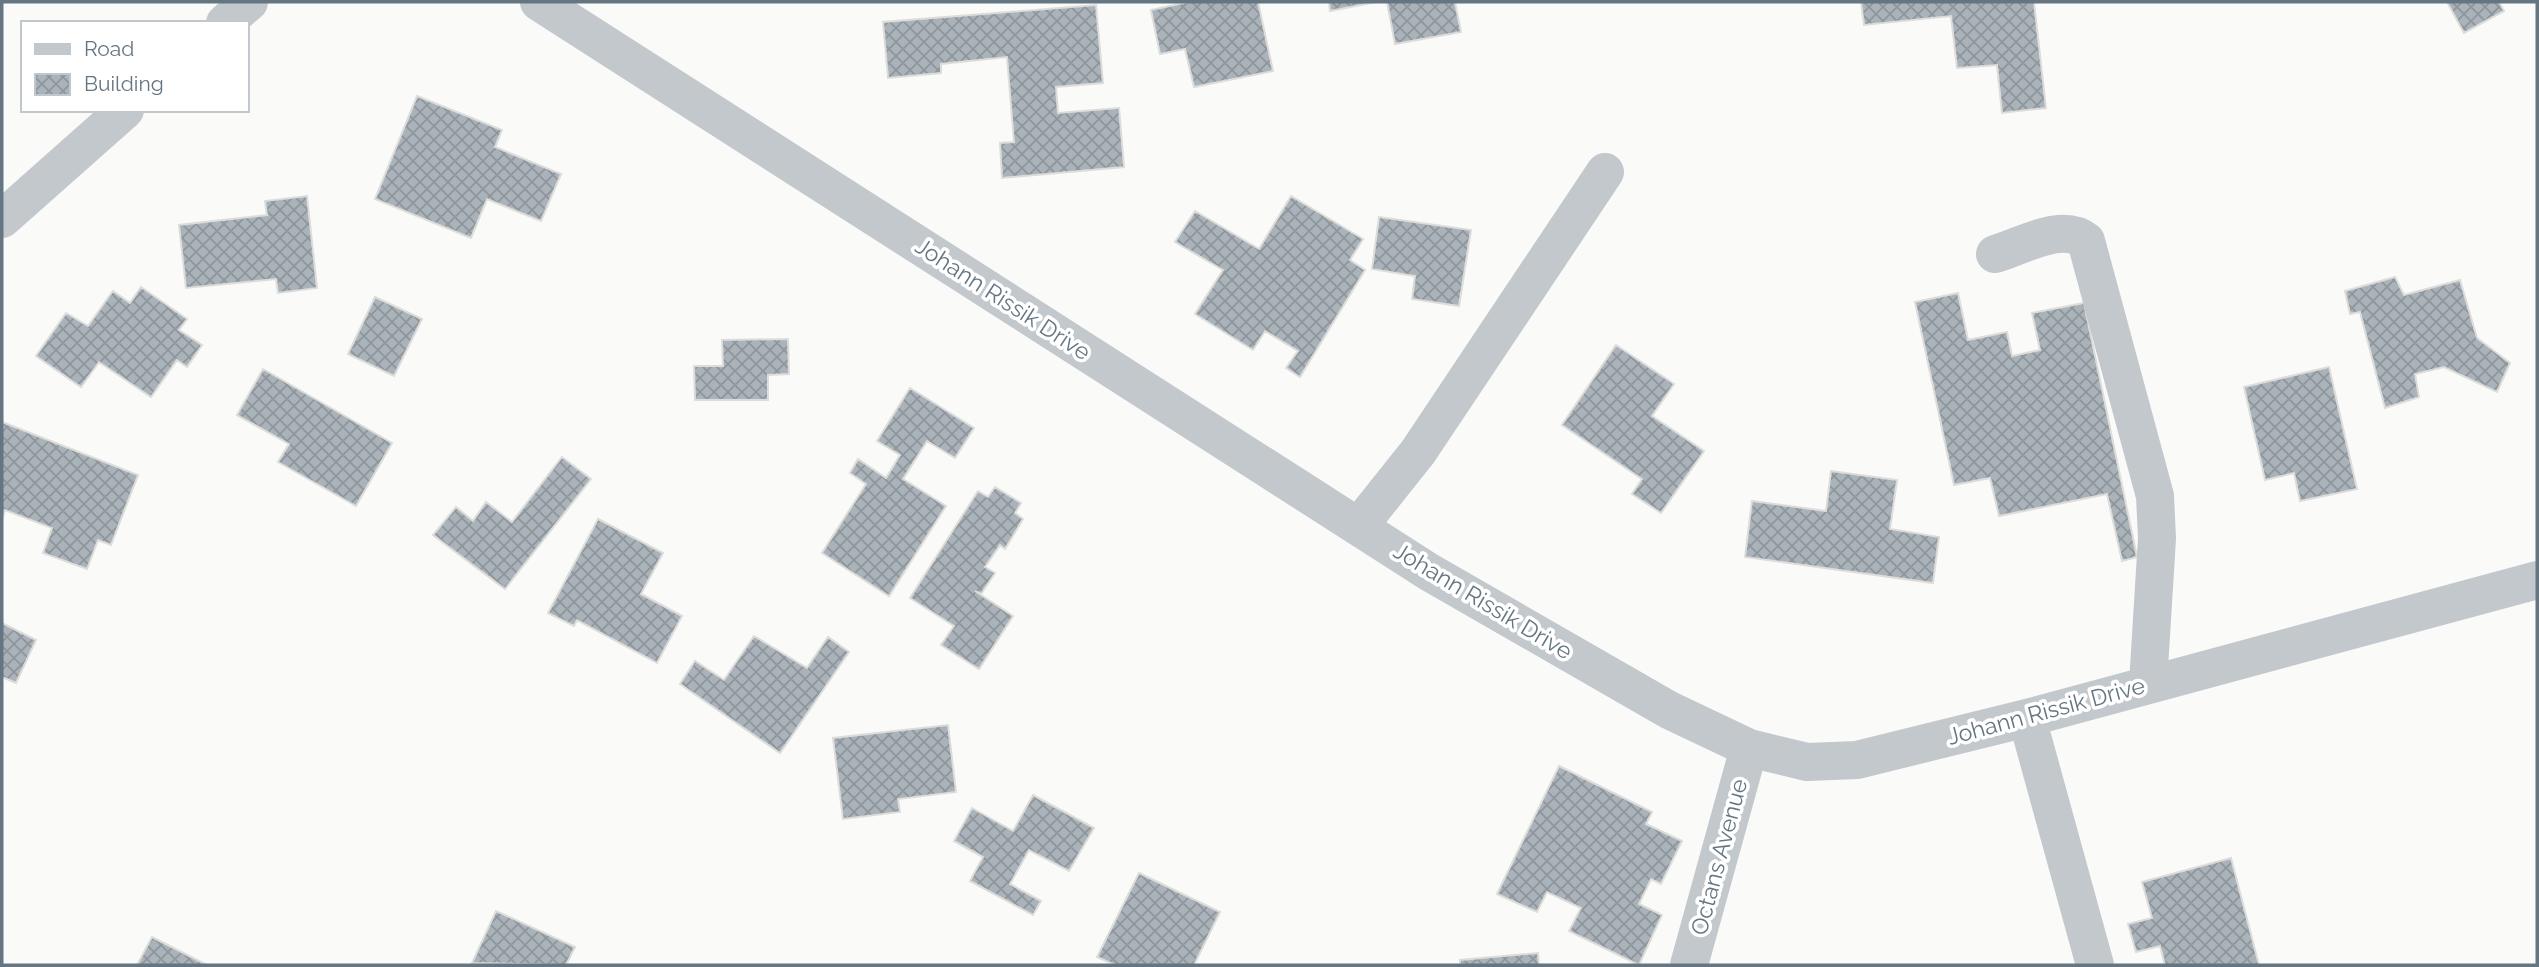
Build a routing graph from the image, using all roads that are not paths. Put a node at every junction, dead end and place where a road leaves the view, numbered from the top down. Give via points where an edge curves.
1 (249, 2) edge
2 (539, 2) edge
3 (227, 21) edge
4 (123, 112) edge
5 (1605, 172) dead end
6 (2, 219) edge
7 (1996, 254) dead end
8 (1359, 526) junction
9 (2537, 580) edge
10 (2148, 684) junction
11 (2027, 718) junction
12 (1749, 748) junction
13 (1689, 965) edge
14 (2095, 965) edge

1 - 3 street
2 - 8 street, Johann Rissik Drive
4 - 6 street
5 - 8 street via 1418,452
7 - 10 street via 2064,232 2086,241 2155,496 2157,538
8 - 12 street, Johann Rissik Drive via 1645,697
9 - 10 street, Johann Rissik Drive
10 - 11 street, Johann Rissik Drive
11 - 12 street, Johann Rissik Drive via 1857,760 1807,762
11 - 14 street
12 - 13 street, Octans Avenue

